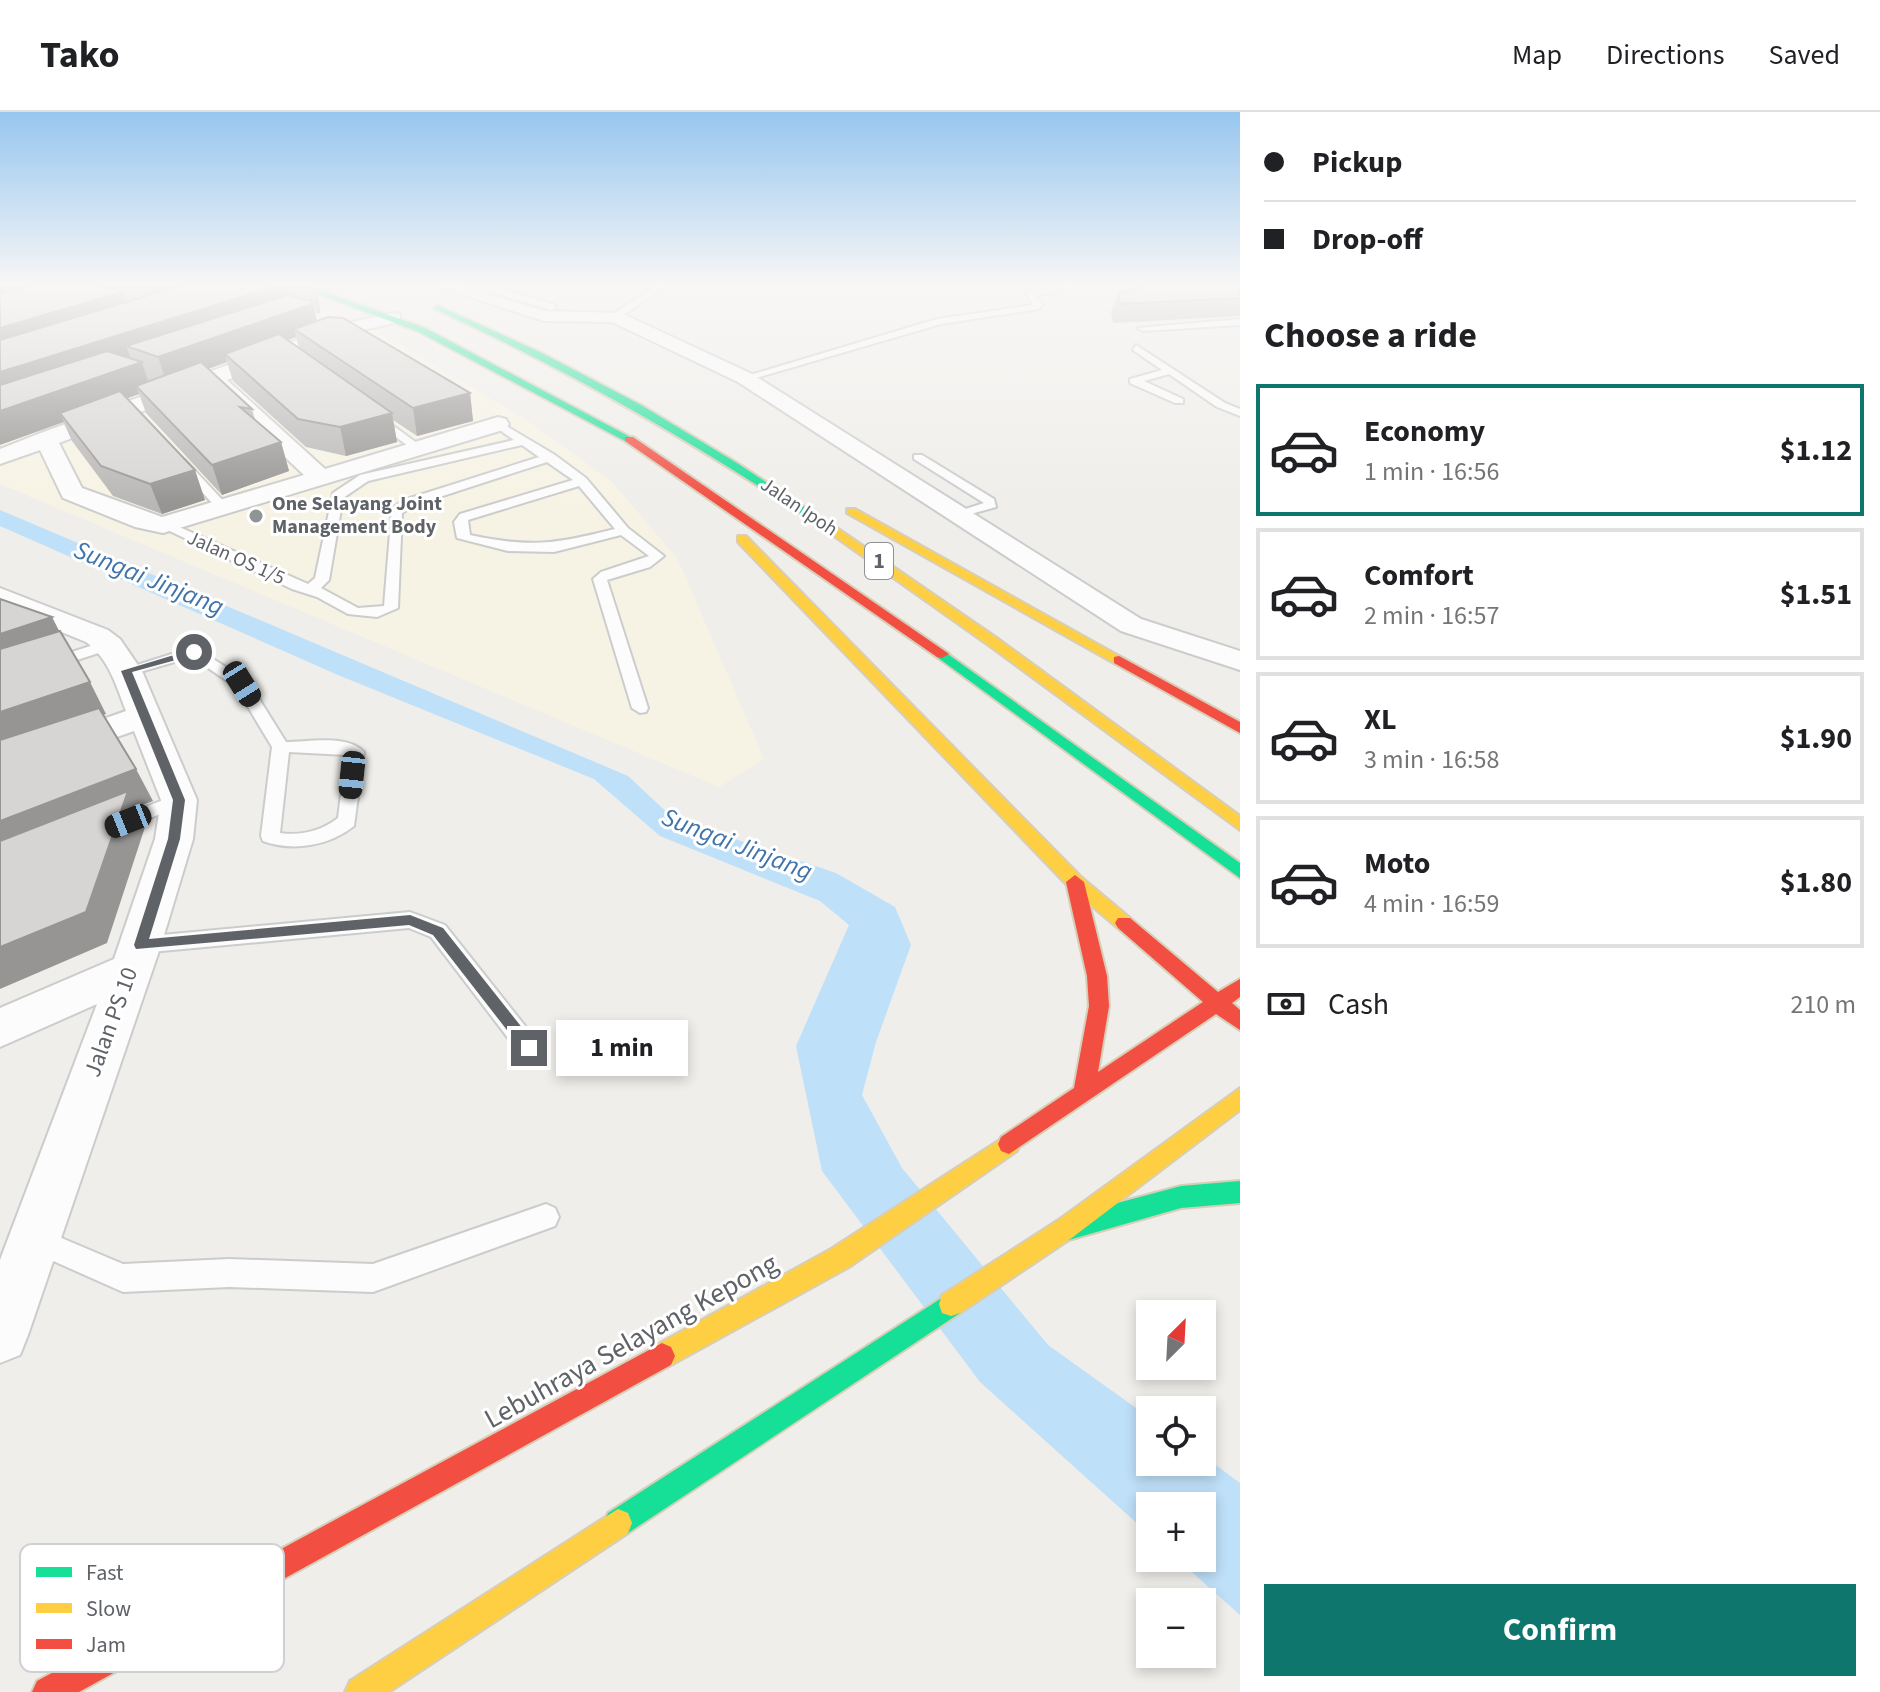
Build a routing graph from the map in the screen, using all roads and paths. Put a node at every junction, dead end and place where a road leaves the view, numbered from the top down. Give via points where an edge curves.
1 (288, 358) edge
2 (472, 358) edge
3 (513, 358) edge
4 (548, 358) edge
5 (558, 358) edge
6 (702, 358) edge
7 (815, 358) edge
8 (1150, 358) edge
9 (1170, 371) junction
10 (213, 378) junction
11 (745, 378) junction
12 (1179, 401) dead end
13 (473, 408) edge
14 (368, 412) edge
15 (1240, 413) edge
16 (592, 417) junction
17 (498, 424) junction
18 (46, 439) junction
19 (525, 441) junction
20 (415, 446) junction
21 (173, 453) edge
22 (0, 457) edge
23 (551, 457) junction
24 (918, 457) dead end
25 (786, 475) dead end
26 (319, 476) junction
27 (582, 481) junction
28 (840, 505) dead end
29 (224, 509) junction
30 (957, 516) junction
31 (163, 525) junction
32 (623, 531) junction
33 (313, 587) junction
34 (3, 601) edge
35 (117, 658) junction
36 (1240, 661) edge
37 (0, 680) edge
38 (640, 708) dead end
39 (146, 715) junction
40 (1236, 725) edge
41 (281, 747) junction
42 (0, 767) edge
43 (179, 800) junction
44 (1240, 824) edge
45 (97, 834) edge
46 (1240, 872) edge
47 (1075, 882) junction
48 (134, 958) junction
49 (1240, 987) edge
50 (1218, 1001) junction
51 (1240, 1022) edge
52 (0, 1028) edge
53 (529, 1048) dead end
54 (1084, 1092) junction
55 (1240, 1098) edge
56 (1240, 1192) edge
57 (546, 1217) dead end
58 (1065, 1229) junction
59 (33, 1239) junction
60 (0, 1335) edge
61 (284, 1563) edge
62 (84, 1672) edge
63 (48, 1692) edge
64 (361, 1692) edge

1 - 10 street
2 - 16 main road
3 - 46 main road, Jalan Ipoh / 1 via 609,409 698,466 950,640
4 - 44 main road, Jalan Ipoh / 1 via 634,402 758,479 983,632
5 - 25 main road
6 - 11 street
7 - 11 lane
8 - 9 lane
9 - 12 lane via 1134,381
9 - 15 lane
10 - 18 street via 166,390 137,414
10 - 26 street
11 - 30 street
13 - 17 street
14 - 20 lane
16 - 46 main road via 870,601
16 - 47 main road via 668,471 756,553
17 - 19 lane
17 - 20 street, Jalan OS 1/5
18 - 22 street
18 - 31 street via 72,493
19 - 23 lane
19 - 33 lane via 348,486 337,496 322,580
20 - 26 street, Jalan OS 1/5
21 - 29 lane
23 - 27 lane
23 - 33 lane, Jalan OS 1/5 via 396,511 391,608 359,615
24 - 30 lane via 990,502 990,507
26 - 29 street, Jalan OS 1/5
27 - 32 lane
27 - 32 lane via 464,517 464,538 508,547 554,548
28 - 40 main road
29 - 31 street, Jalan OS 1/5
30 - 36 street via 1131,625
31 - 33 lane, Jalan OS 1/5 via 297,586
32 - 38 lane via 657,556 652,563 600,579
34 - 35 street via 97,636
35 - 37 lane
35 - 39 street, Jalan PS 10
35 - 41 lane via 201,655 242,684
39 - 42 street
39 - 43 street, Jalan PS 10
41 - 41 lane via 270,836 287,841 340,828 347,821 355,752 343,747
43 - 45 lane
43 - 48 street, Jalan PS 10 via 174,839
47 - 50 main road
47 - 54 main road via 1091,943 1099,1006
48 - 52 street
48 - 53 lane via 410,920 438,931
48 - 59 street, Jalan PS 10
49 - 50 main road, Lebuhraya Selayang Kepong
50 - 51 main road
50 - 54 main road, Lebuhraya Selayang Kepong
54 - 61 main road, Lebuhraya Selayang Kepong via 840,1258
55 - 58 main road
56 - 58 main road via 1181,1197
57 - 59 lane via 373,1278 229,1273 123,1278
58 - 64 main road
59 - 60 street, Jalan PS 10
62 - 63 main road, Lebuhraya Selayang Kepong

